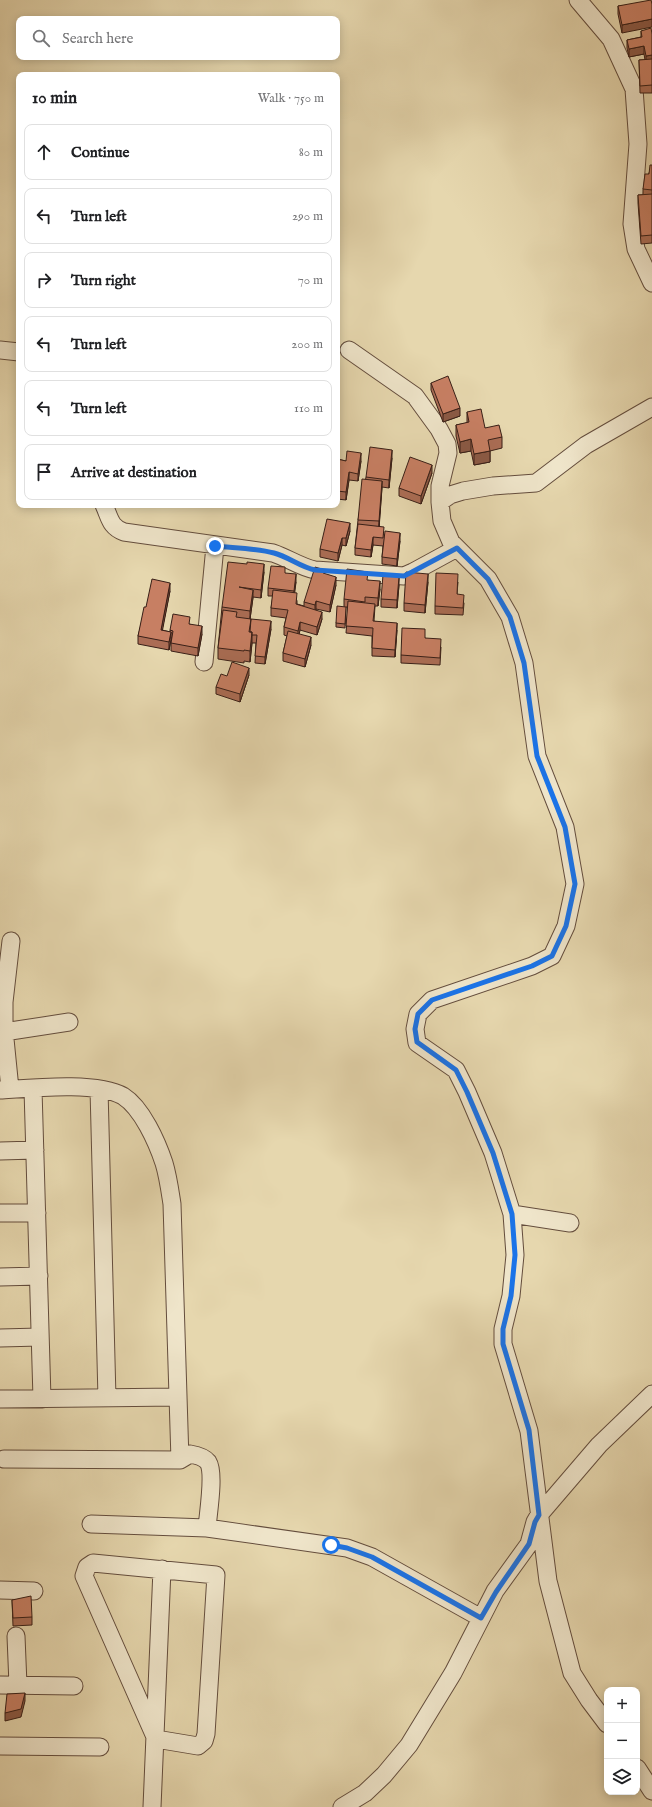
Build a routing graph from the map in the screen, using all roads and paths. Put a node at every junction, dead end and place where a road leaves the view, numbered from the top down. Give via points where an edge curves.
1 (578, 0) edge
2 (644, 249) edge
3 (652, 283) edge
4 (0, 350) edge
5 (349, 350) dead end
6 (16, 352) edge
7 (652, 407) edge
8 (440, 502) junction
9 (105, 508) edge
10 (215, 546) junction
11 (457, 548) junction
12 (204, 662) dead end
13 (11, 941) dead end
14 (69, 1022) dead end
15 (4, 1032) junction
16 (33, 1089) junction
17 (99, 1089) junction
18 (5, 1090) edge
19 (35, 1150) junction
20 (0, 1151) edge
21 (0, 1213) edge
22 (37, 1213) junction
23 (512, 1214) junction
24 (570, 1223) dead end
25 (38, 1276) junction
26 (0, 1277) edge
27 (40, 1336) junction
28 (0, 1338) edge
29 (652, 1394) edge
30 (178, 1397) junction
31 (106, 1398) junction
32 (0, 1399) edge
33 (42, 1399) junction
34 (4, 1458) dead end
35 (180, 1460) junction
36 (537, 1518) junction
37 (91, 1524) dead end
38 (207, 1528) junction
39 (162, 1569) junction
40 (0, 1590) edge
41 (34, 1590) dead end
42 (481, 1618) junction
43 (16, 1636) dead end
44 (0, 1685) edge
45 (18, 1685) junction
46 (74, 1686) dead end
47 (606, 1723) edge
48 (156, 1739) junction
49 (0, 1746) edge
50 (100, 1747) dead end
51 (640, 1773) edge
52 (652, 1791) edge
53 (152, 1807) edge
54 (342, 1807) edge

1 - 2 street via 611,39 634,89 638,144 632,224
2 - 3 street
4 - 6 street
5 - 8 street via 415,396 439,429 447,444 448,453 441,480
7 - 8 street via 586,445 536,483 463,491 450,495
8 - 11 street via 442,521 451,542
9 - 10 street via 111,523 116,529 124,532
10 - 11 street via 273,553 307,568 398,576 412,572
10 - 12 street
11 - 23 street via 488,579 510,617 524,663 537,756 565,827 575,884 566,926 552,956 532,966 432,1000 418,1014 415,1029 417,1042 456,1070 493,1153
13 - 15 street via 4,1002
14 - 15 street
15 - 18 street
16 - 17 street
16 - 18 street
16 - 19 street
17 - 30 street via 108,1090 133,1103 164,1163 172,1204
17 - 31 street
19 - 20 street
19 - 22 street
21 - 22 street
22 - 25 street
23 - 24 street
23 - 36 street via 515,1255 511,1296 503,1329 503,1344 529,1430
25 - 26 street
25 - 27 street
27 - 28 street
27 - 33 street
29 - 36 street via 599,1445
30 - 31 street
30 - 35 street
31 - 33 street
32 - 33 street
34 - 35 street
35 - 38 street via 190,1454 200,1456 208,1462 211,1473
36 - 42 street via 529,1544
36 - 47 street via 548,1581 572,1673 588,1700
37 - 38 street
38 - 42 street via 331,1545 359,1552
39 - 48 street
39 - 48 street via 93,1563 87,1567 84,1576
39 - 48 street via 216,1575 204,1741 198,1746
40 - 41 street
42 - 54 street via 453,1673 409,1745 365,1793
43 - 45 street
44 - 45 street
45 - 46 street
48 - 53 street
49 - 50 street
51 - 52 street

